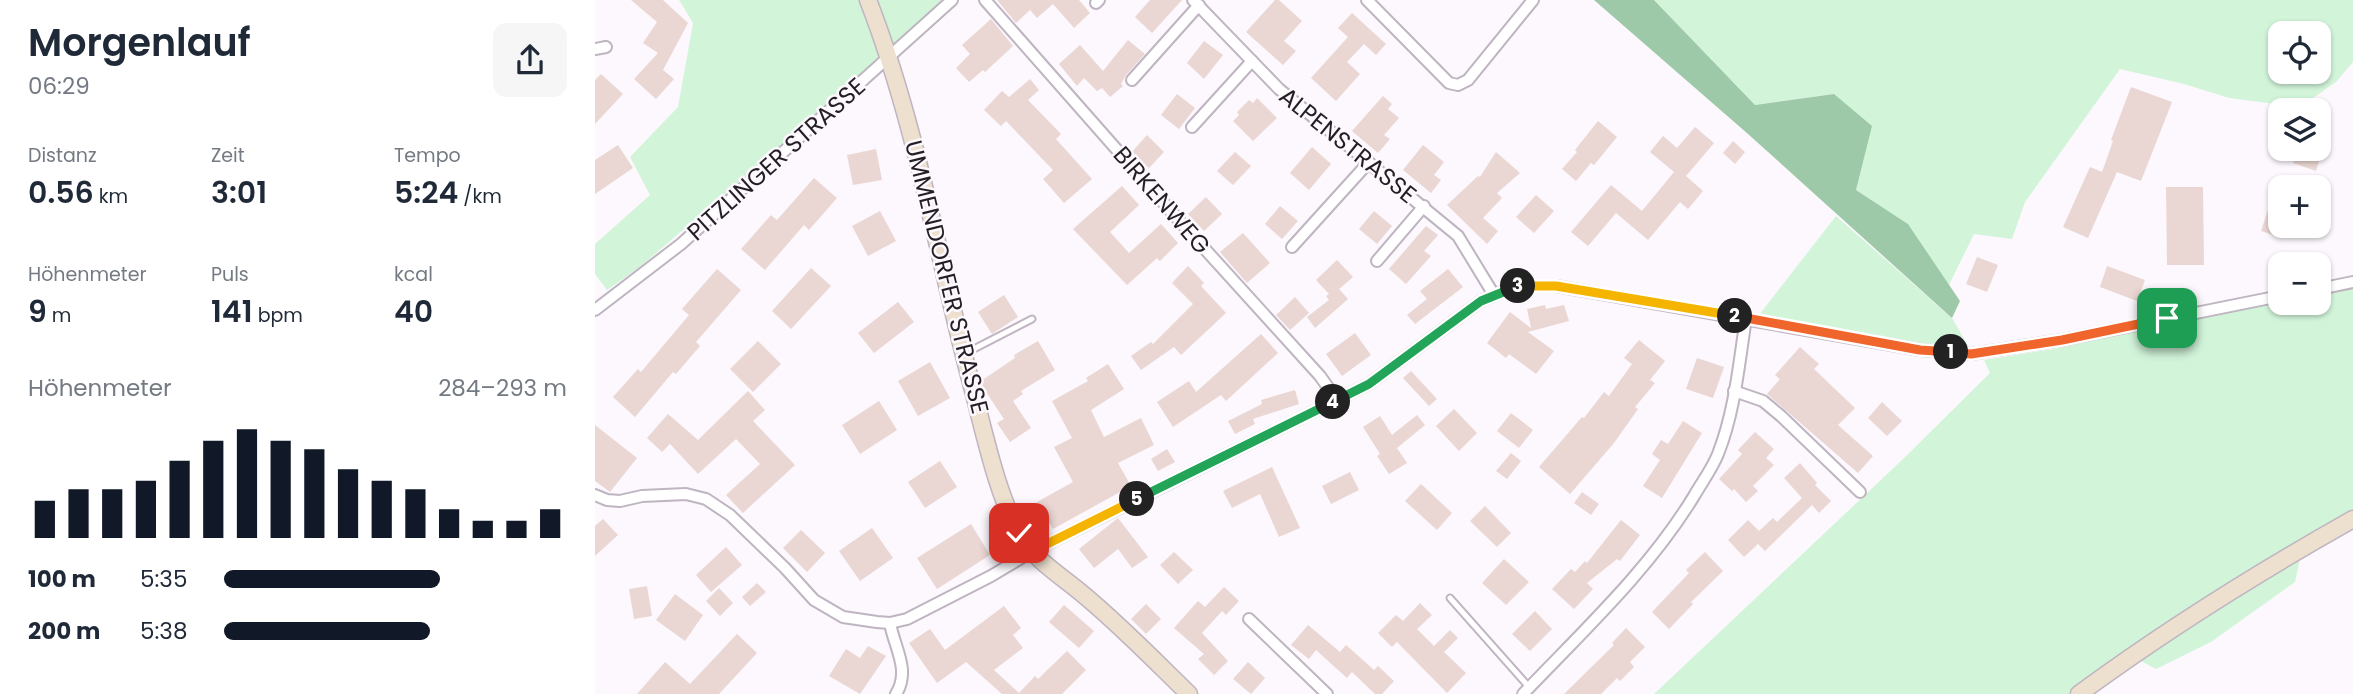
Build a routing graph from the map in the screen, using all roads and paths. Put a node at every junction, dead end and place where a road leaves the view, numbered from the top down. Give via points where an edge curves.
1 (868, 0) edge
2 (952, 0) edge
3 (985, 0) edge
4 (1367, 0) edge
5 (1533, 0) edge
6 (1196, 3) edge
7 (889, 58) junction
8 (1252, 61) junction
9 (1132, 80) dead end
10 (1192, 127) dead end
11 (1369, 162) junction
12 (1424, 206) junction
13 (1291, 247) dead end
14 (1377, 261) dead end
15 (2353, 282) edge
16 (2331, 287) edge
17 (1495, 295) junction
18 (2268, 298) edge
19 (595, 310) edge
20 (1746, 318) junction
21 (1032, 319) dead end
22 (963, 355) junction
23 (1734, 391) junction
24 (1337, 400) junction
25 (1860, 492) dead end
26 (595, 495) edge
27 (2353, 519) edge
28 (1031, 552) junction
29 (1450, 598) dead end
30 (1249, 620) dead end
31 (890, 623) junction
32 (1526, 691) edge
33 (896, 694) edge
34 (1189, 694) edge
35 (1327, 694) edge
36 (2079, 694) edge

1 - 7 street, UMMENDORFER STRASSE
2 - 7 street, PITZLINGER STRASSE
3 - 24 street, BIRKENWEG
4 - 5 street via 1449,83 1458,85 1468,80
6 - 8 street, ALPENSTRASSE
6 - 9 street
7 - 19 street, PITZLINGER STRASSE via 681,244
7 - 22 street, UMMENDORFER STRASSE via 913,135
8 - 10 street
8 - 11 street, ALPENSTRASSE via 1279,89
11 - 12 street, ALPENSTRASSE
11 - 13 street
12 - 14 street
12 - 17 street, ALPENSTRASSE via 1458,236
15 - 16 street
17 - 20 street via 1517,286 1556,286
17 - 24 street via 1369,384
18 - 20 street via 1971,354 1920,350
20 - 23 street
21 - 22 lane
22 - 28 street, UMMENDORFER STRASSE via 1001,489
23 - 25 street via 1763,401
23 - 32 street via 1717,457 1676,526
24 - 28 street
26 - 31 street via 620,501 686,494 706,499 730,515 814,600 843,617
27 - 36 street via 2175,627
28 - 31 street via 907,619
28 - 34 street via 1086,596
29 - 32 lane
30 - 35 street
31 - 33 street via 902,662

